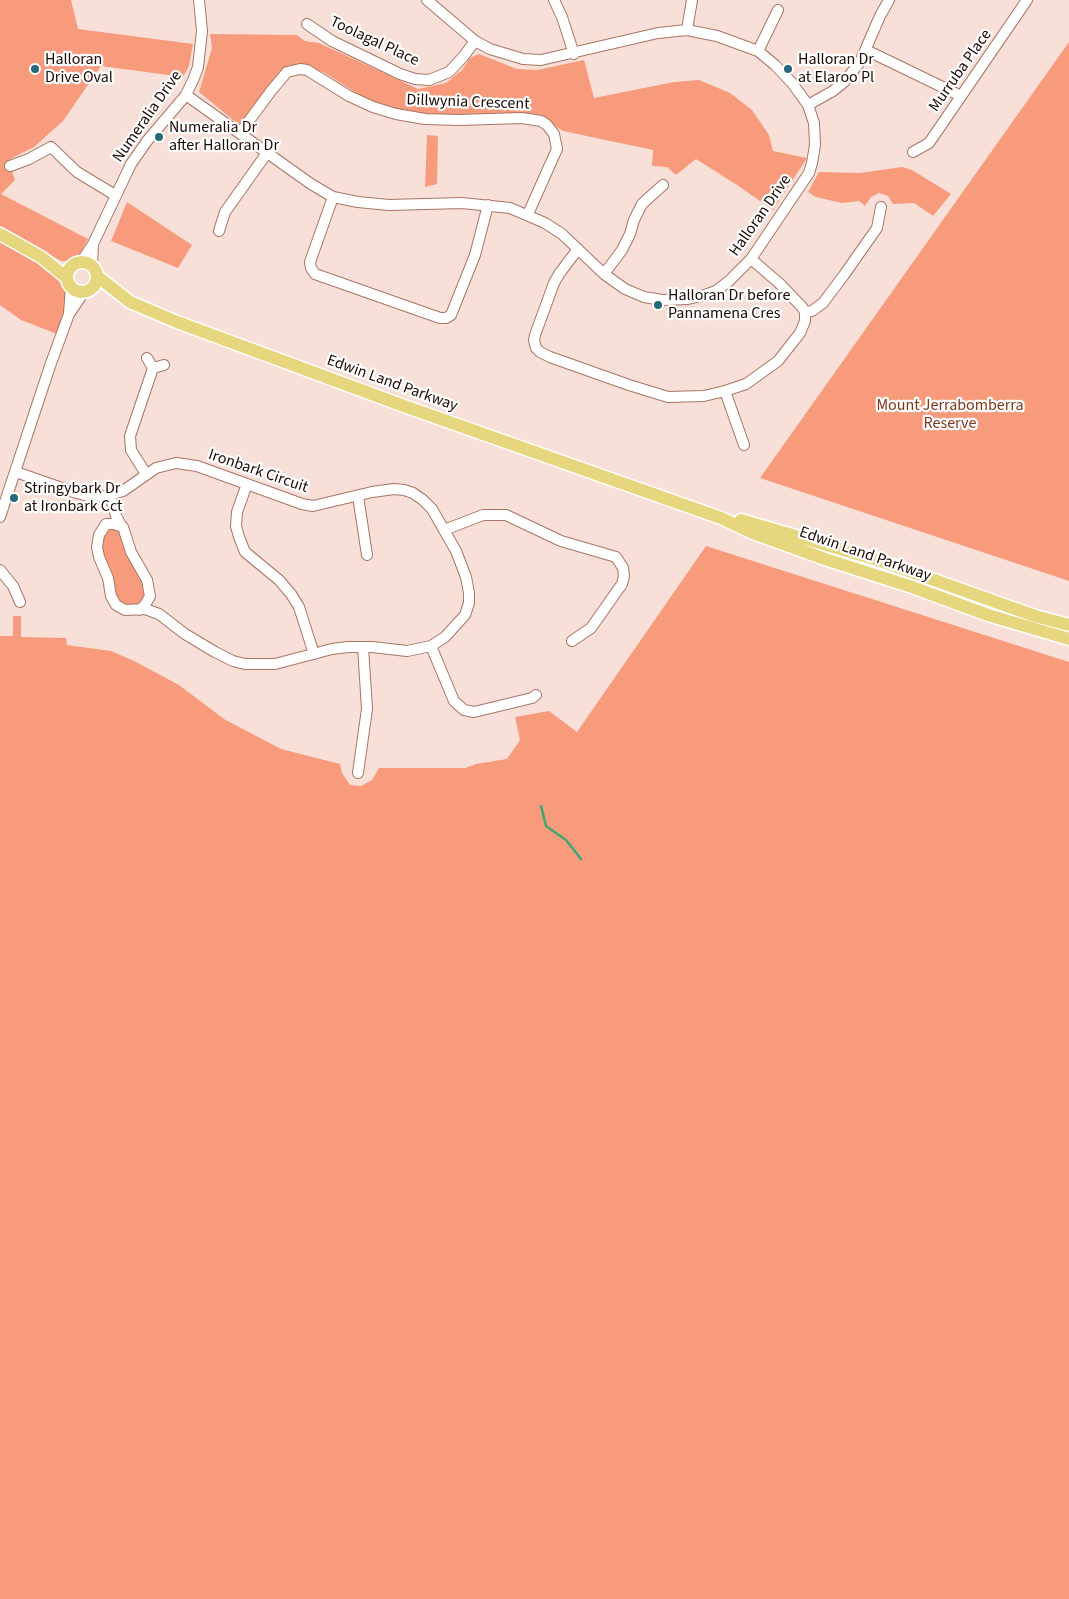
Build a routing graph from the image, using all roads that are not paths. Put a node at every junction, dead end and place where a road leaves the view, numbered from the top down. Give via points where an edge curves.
1 (199, 0) edge
2 (427, 0) edge
3 (554, 0) edge
4 (692, 0) edge
5 (889, 0) edge
6 (1027, 0) edge
7 (778, 10) dead end
8 (307, 24) dead end
9 (687, 30) junction
10 (475, 41) junction
11 (866, 50) junction
12 (758, 51) junction
13 (574, 54) junction
14 (186, 94) junction
15 (961, 96) junction
16 (808, 105) junction
17 (240, 133) junction
18 (913, 152) dead end
19 (267, 153) junction
20 (10, 166) dead end
21 (663, 184) dead end
22 (115, 195) junction
23 (334, 196) junction
24 (488, 205) junction
25 (881, 207) dead end
26 (528, 214) junction
27 (219, 231) dead end
28 (0, 234) edge
29 (578, 249) junction
30 (751, 259) junction
31 (604, 274) junction
32 (82, 277) junction
33 (804, 312) junction
34 (147, 358) dead end
35 (164, 365) dead end
36 (153, 368) junction
37 (726, 391) junction
38 (744, 445) dead end
39 (16, 472) junction
40 (146, 474) junction
41 (247, 484) junction
42 (652, 494) junction
43 (110, 496) junction
44 (358, 496) junction
45 (0, 517) edge
46 (104, 526) junction
47 (122, 527) junction
48 (444, 530) junction
49 (367, 555) dead end
50 (0, 570) edge
51 (150, 592) junction
52 (20, 602) dead end
53 (139, 610) junction
54 (165, 618) junction
55 (1069, 625) edge
56 (1069, 639) edge
57 (572, 641) dead end
58 (363, 646) junction
59 (431, 646) junction
60 (314, 654) junction
61 (536, 695) dead end
62 (358, 773) dead end

1 - 14 street, Numeralia Drive via 202,31 198,67
2 - 10 street, Halloran Drive
3 - 13 street
4 - 9 street
5 - 11 street
6 - 15 street, Murruba Place
7 - 12 street
8 - 10 street, Toolagal Place via 332,41 415,79 429,80 449,72
9 - 12 street, Halloran Drive via 717,36
9 - 13 street, Halloran Drive
10 - 13 street, Halloran Drive via 522,59 541,60
11 - 15 street
11 - 16 street via 844,82
12 - 16 street, Halloran Drive via 781,71
14 - 17 street, Halloran Drive
14 - 22 street, Numeralia Drive via 138,154
15 - 18 street, Murruba Place via 929,143
16 - 30 street, Halloran Drive via 815,134 809,173
17 - 19 street, Halloran Drive
17 - 26 street, Dillwynia Crescent via 287,72 300,69 373,107 396,114 425,119 522,118 541,122 554,134 557,149
19 - 23 street, Halloran Drive
19 - 27 street via 225,212
20 - 22 street via 51,147 77,172
21 - 31 street via 642,204 622,250
22 - 32 street, Numeralia Drive
23 - 24 street, Halloran Drive via 389,205
23 - 24 street via 310,262 315,274 440,318 446,318 454,310 475,255
24 - 26 street, Halloran Drive
25 - 33 street via 877,228 844,275 823,303 812,311
26 - 29 street, Halloran Drive via 545,222
28 - 32 main road, Edwin Land Parkway
29 - 31 street, Halloran Drive
29 - 37 street via 554,282 535,334 538,350 663,396 693,397
30 - 31 street, Halloran Drive via 716,290 676,301 633,293
30 - 33 street via 779,283
32 - 39 street, Numeralia Drive
32 - 42 main road, Edwin Land Parkway via 145,310
33 - 37 street via 804,326 778,361 746,384
34 - 36 street
35 - 36 street
36 - 40 street via 130,438 131,450
37 - 38 street
39 - 43 street, Ironbark Circuit via 86,496
39 - 45 street, Numeralia Drive
40 - 41 street, Ironbark Circuit via 163,465 182,463
40 - 43 street, Ironbark Circuit via 127,489
41 - 44 street, Ironbark Circuit via 313,506
41 - 60 street via 237,512 239,537 245,552 291,594 299,607
42 - 55 main road, Edwin Land Parkway via 881,561
42 - 56 main road, Edwin Land Parkway via 825,559
43 - 46 street, Ironbark Circuit via 110,514
43 - 47 street, Ironbark Circuit
44 - 48 street, Ironbark Circuit via 394,489 413,493 432,509
44 - 49 street
46 - 47 street
46 - 53 street, Ironbark Circuit via 98,536 97,550 112,599 122,609
47 - 51 street, Ironbark Circuit
48 - 57 street via 484,515 506,515 561,541 616,557 623,568 622,584 591,628
48 - 59 street, Ironbark Circuit via 466,577 469,603 459,622
50 - 52 street via 13,586
51 - 53 street
51 - 54 street, Ironbark Circuit
53 - 54 street, Ironbark Circuit via 148,610
54 - 60 street, Ironbark Circuit via 209,649 240,663 260,666
58 - 59 street, Ironbark Circuit via 407,651
58 - 60 street, Ironbark Circuit
58 - 62 street via 367,709
59 - 61 street via 454,701 464,710 474,712

